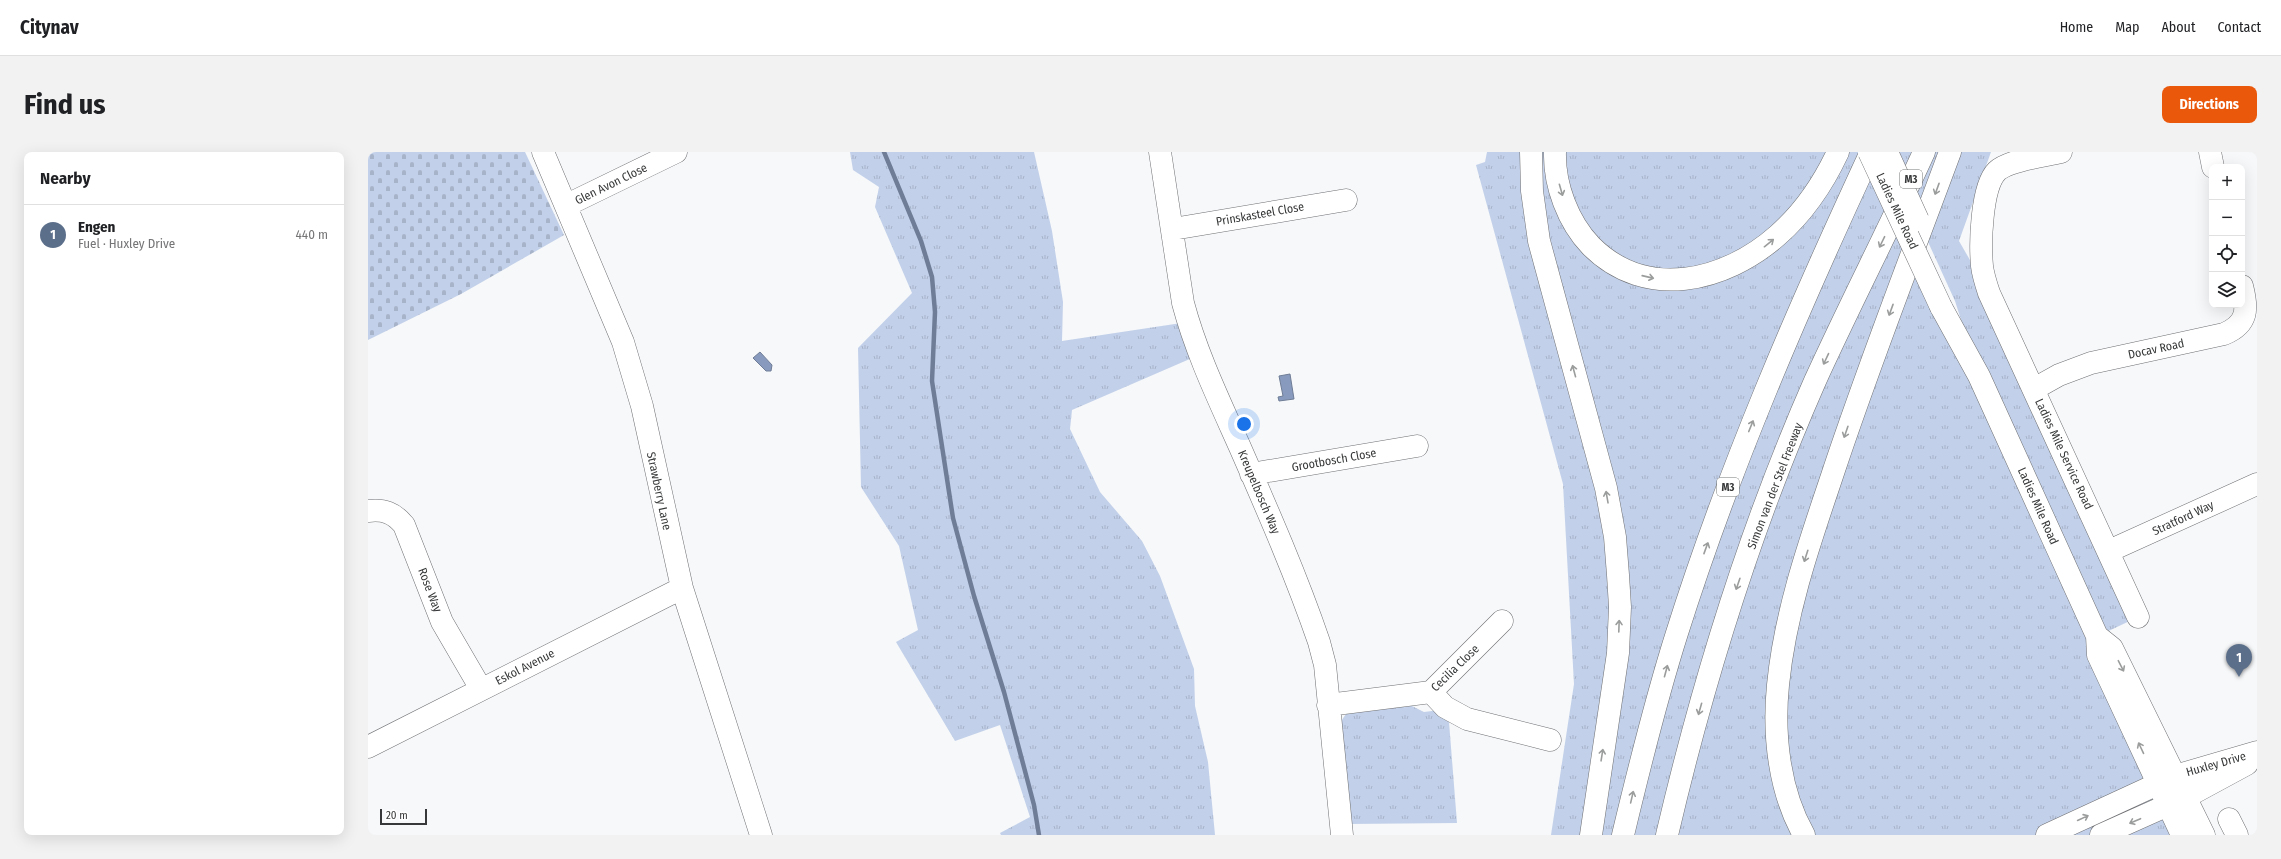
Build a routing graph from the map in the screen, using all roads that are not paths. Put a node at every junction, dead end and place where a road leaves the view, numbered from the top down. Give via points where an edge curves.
1 (543, 152) edge
2 (676, 152) edge
3 (1160, 152) edge
4 (1531, 152) edge
5 (1555, 152) edge
6 (1838, 152) edge
7 (1870, 152) edge
8 (1887, 152) edge
9 (1924, 152) edge
10 (1950, 152) edge
11 (2061, 152) edge
12 (2210, 152) edge
13 (2212, 164) edge
14 (1346, 200) dead end
15 (567, 205) junction
16 (1173, 229) junction
17 (1948, 304) junction
18 (2244, 308) edge
19 (2034, 389) junction
20 (1417, 446) dead end
21 (1252, 474) junction
22 (2257, 484) edge
23 (368, 511) edge
24 (2109, 552) junction
25 (682, 588) junction
26 (2138, 616) dead end
27 (1502, 621) dead end
28 (481, 689) junction
29 (1431, 692) junction
30 (1328, 705) junction
31 (1550, 740) dead end
32 (368, 746) edge
33 (2257, 752) edge
34 (2257, 758) edge
35 (2166, 780) junction
36 (2177, 802) junction
37 (761, 835) edge
38 (1342, 835) edge
39 (1590, 835) edge
40 (1623, 835) edge
41 (1667, 835) edge
42 (1804, 835) edge
43 (2047, 835) edge
44 (2101, 835) edge
45 (2182, 835) edge
46 (2204, 835) edge

1 - 15 main road, Strawberry Lane
2 - 15 main road, Glen Avon Close
3 - 16 main road, Kreupelbosch Way
39 -> 4 main road via 1618,653 1620,607 1615,538 1606,488 1539,241 1532,190
5 -> 6 main road via 1560,186 1568,212 1582,236 1600,254 1623,270 1650,279 1680,281 1738,263 1779,235 1800,212
7 - 17 main road, Ladies Mile Road, bridge
40 -> 7 main road, M3 via 1676,635 1735,466 1776,364
8 - 17 main road, Ladies Mile Road, bridge
9 -> 41 main road, Simon van der Stel Freeway / M3 via 1815,382 1776,480 1722,631
10 -> 42 main road via 1853,411 1800,574 1790,615 1777,686 1778,753 1790,808
11 - 19 main road, Ladies Mile Service Road via 2007,165 1997,172 1989,185 1985,202 1982,267 1989,293
12 - 13 main road
14 - 16 main road, Prinskasteel Close
15 - 25 main road, Strawberry Lane via 623,342 642,406
16 - 21 main road, Kreupelbosch Way via 1188,322 1199,355
17 - 35 main road, Ladies Mile Road via 2097,636 2098,655
18 - 19 main road, Docav Road via 2242,322 2236,329 2224,334 2091,363 2058,375
19 - 24 main road, Ladies Mile Service Road
20 - 21 main road, Grootbosch Close
21 - 30 main road, Kreupelbosch Way via 1319,642 1325,665
22 - 24 main road, Stratford Way
23 - 28 main road, Rose Way via 396,515 404,525 442,622
24 - 26 main road, Ladies Mile Service Road
25 - 28 main road, Eskol Avenue
25 - 37 main road, Strawberry Lane
27 - 29 main road, Cecilia Close
28 - 32 main road, Eskol Avenue
29 - 30 main road, Cecilia Close
29 - 31 main road via 1445,707 1467,719
30 - 38 main road, Kreupelbosch Way
33 - 35 main road, Huxley Drive
34 - 36 main road, Huxley Drive
35 - 36 main road, Ladies Mile Road
43 -> 35 main road, Huxley Drive
36 -> 44 main road, Huxley Drive
36 - 45 main road, Ladies Mile Road
36 - 46 main road, Ladies Mile Road

